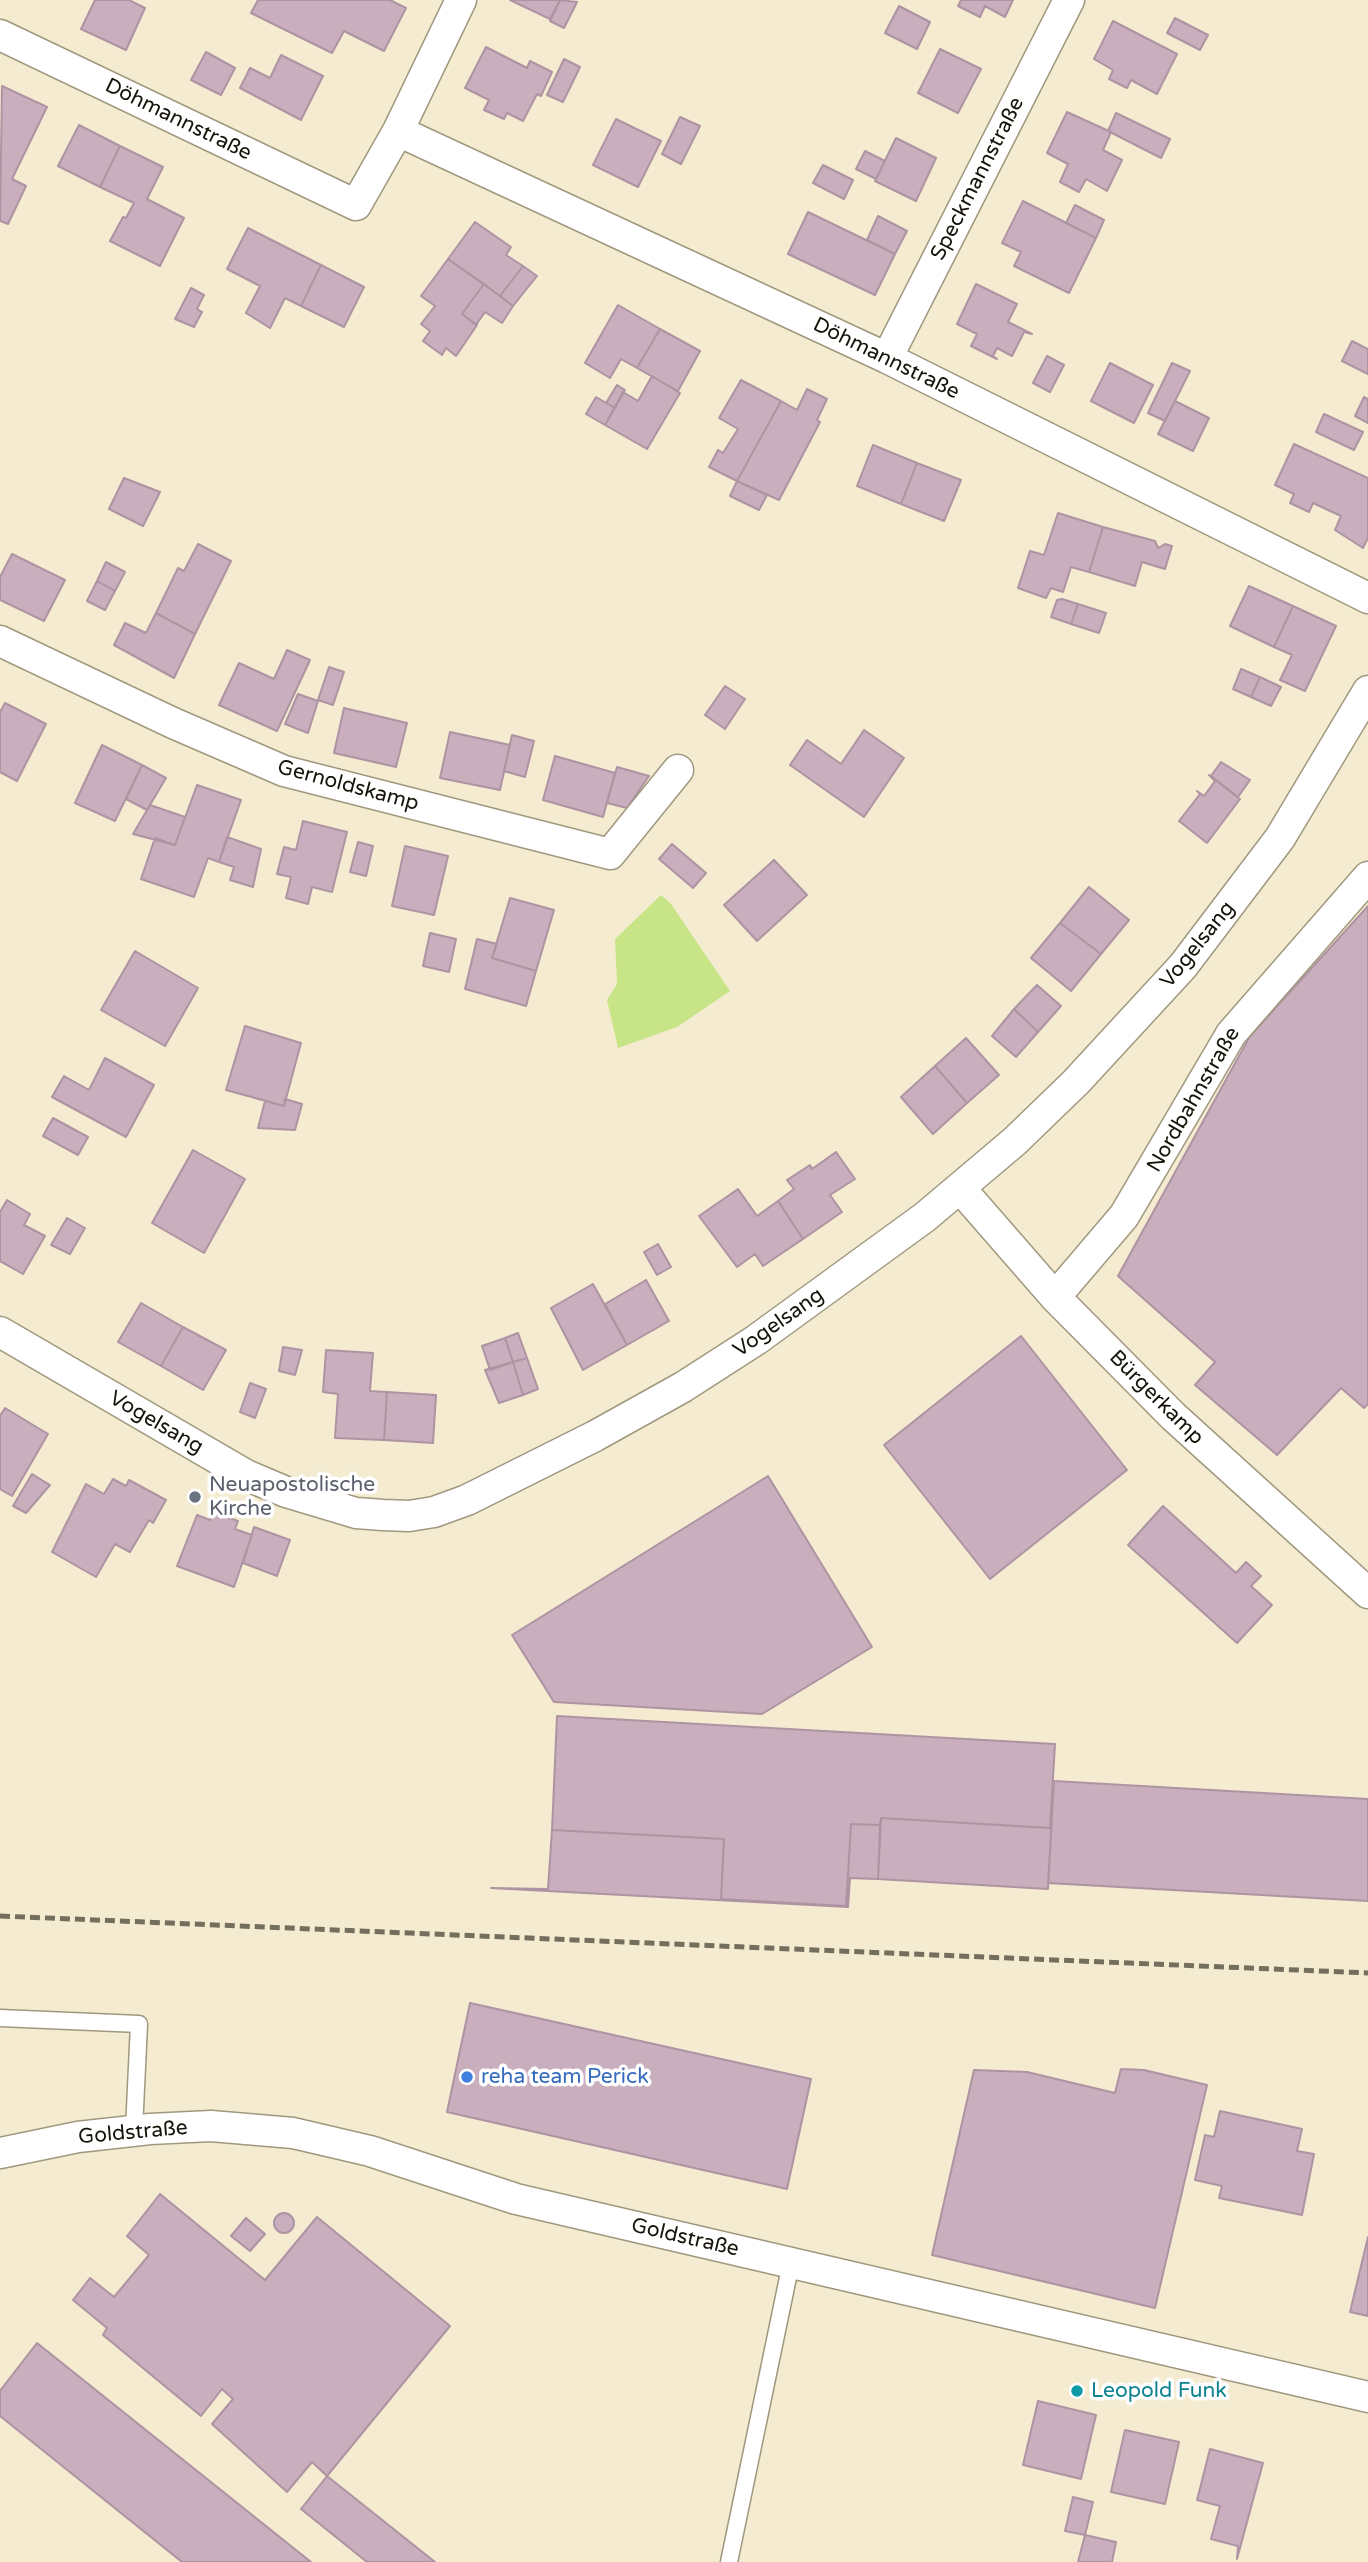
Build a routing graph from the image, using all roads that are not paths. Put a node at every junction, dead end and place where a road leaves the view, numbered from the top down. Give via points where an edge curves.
1 (461, 0) edge
2 (1069, 0) edge
3 (0, 35) edge
4 (398, 131) junction
5 (887, 358) junction
6 (1368, 598) edge
7 (0, 641) edge
8 (1368, 691) edge
9 (678, 770) dead end
10 (1368, 877) edge
11 (960, 1188) junction
12 (1055, 1297) junction
13 (0, 1332) edge
14 (1368, 1593) edge
15 (0, 2018) edge
16 (134, 2130) junction
17 (0, 2153) edge
18 (791, 2263) junction
19 (1368, 2397) edge
20 (729, 2562) edge

1 - 4 street
2 - 5 street, Speckmannstraße
3 - 4 street, Döhmannstraße via 356,205
4 - 5 street, Döhmannstraße
5 - 6 street, Döhmannstraße
7 - 9 street, Gernoldskamp via 284,771 610,854
8 - 11 street, Vogelsang via 1280,838 1183,966 1076,1082
10 - 12 street, Nordbahnstraße via 1231,1034 1149,1179
11 - 12 street, Bürgerkamp
11 - 13 street, Vogelsang via 821,1294 684,1387 467,1500 409,1516 356,1513 246,1475
12 - 14 street, Bürgerkamp via 1212,1454
15 - 16 lane via 139,2024
16 - 17 street, Goldstraße
16 - 18 street, Goldstraße via 211,2126 293,2133 370,2151 516,2199
18 - 19 street, Goldstraße
18 - 20 lane

